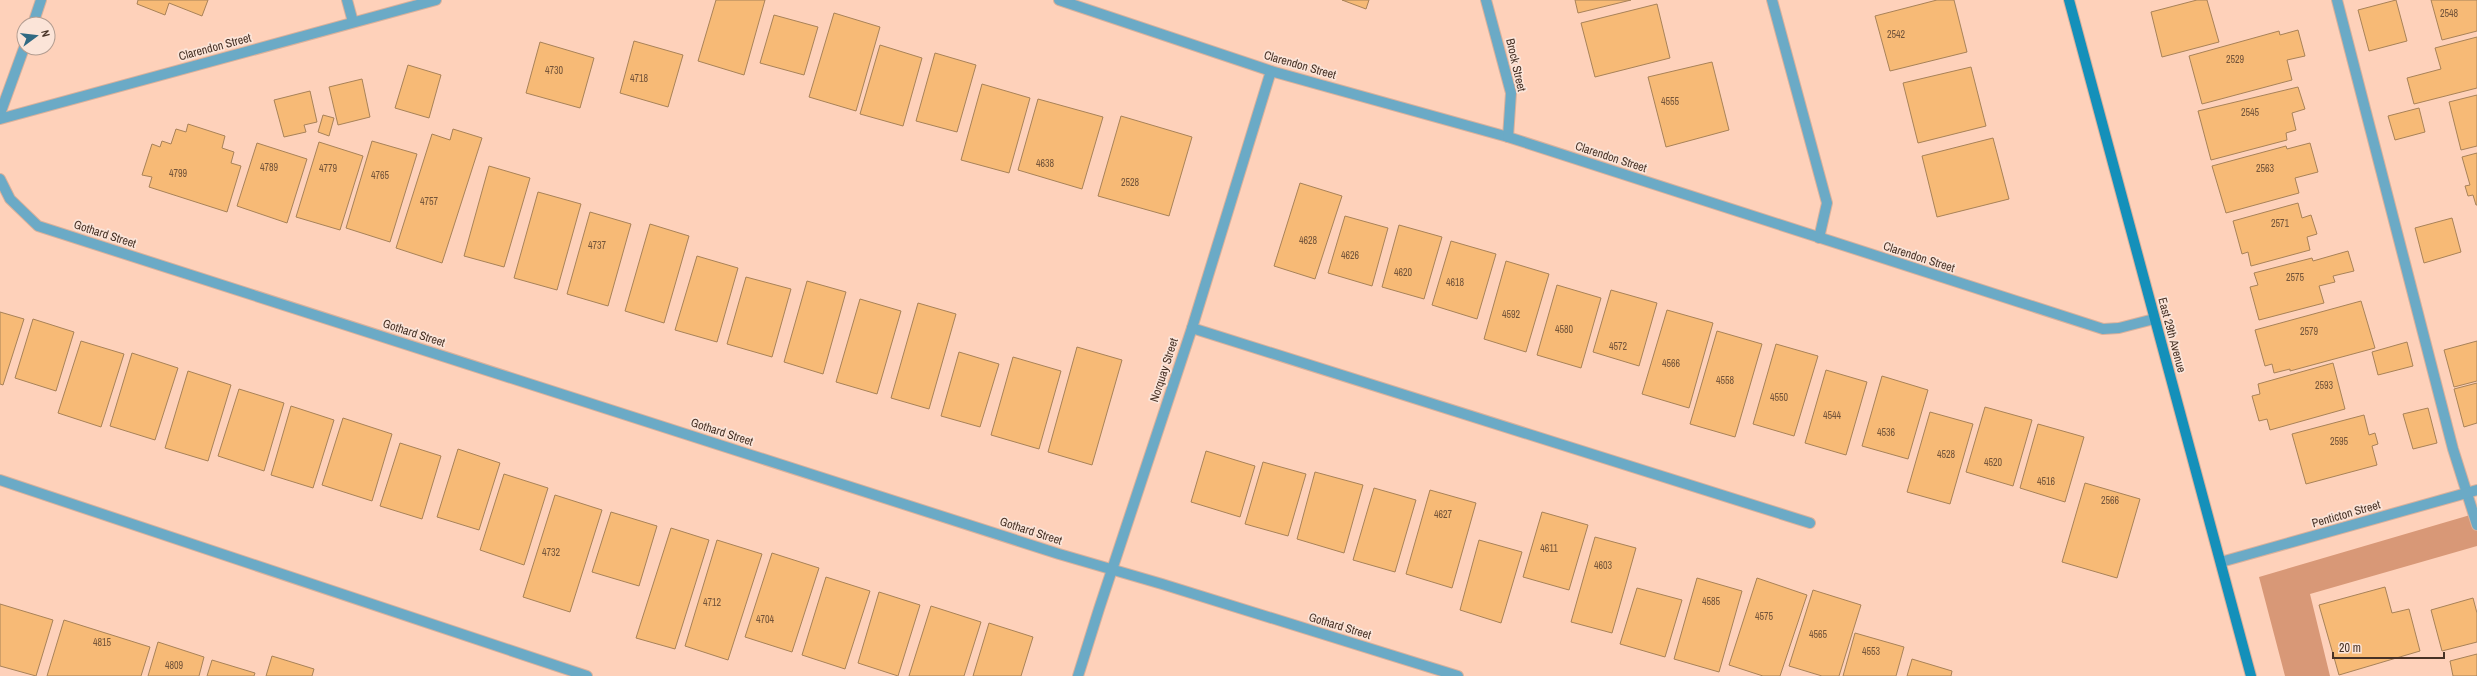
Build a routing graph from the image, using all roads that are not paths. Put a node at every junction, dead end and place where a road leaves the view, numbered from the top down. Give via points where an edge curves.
1 (41, 0) edge
2 (347, 0) edge
3 (436, 0) edge
4 (1059, 0) edge
5 (1486, 0) edge
6 (1772, 0) edge
7 (2069, 0) edge
8 (2338, 0) edge
9 (35, 16) edge
10 (353, 22) junction
11 (21, 56) edge
12 (1271, 71) junction
13 (0, 114) edge
14 (0, 118) edge
15 (1508, 137) junction
16 (0, 179) edge
17 (1819, 238) junction
18 (2154, 319) junction
19 (1192, 328) junction
20 (0, 480) edge
21 (2472, 491) edge
22 (1810, 523) dead end
23 (2477, 524) edge
24 (2221, 562) junction
25 (1112, 569) junction
26 (587, 676) edge
27 (1078, 676) edge
28 (1458, 676) edge
29 (2251, 676) edge

1 - 9 street
2 - 10 street
3 - 10 street, Clarendon Street
4 - 12 street, Clarendon Street
5 - 15 street, Brock Street via 1511,93
6 - 17 street via 1827,203
7 - 18 street, East 29th Avenue
8 - 21 street via 2454,449
10 - 14 street, Clarendon Street
11 - 13 street
12 - 15 street, Clarendon Street
12 - 19 street, Norquay Street
15 - 17 street, Clarendon Street
16 - 25 street, Gothard Street via 10,199 38,226
17 - 18 street, Clarendon Street via 2102,329 2119,328
18 - 24 street, East 29th Avenue
19 - 22 street
19 - 25 street, Norquay Street
20 - 26 street
21 - 23 street
21 - 24 street, Penticton Street
24 - 29 street, East 29th Avenue
25 - 27 street, Norquay Street
25 - 28 street, Gothard Street

